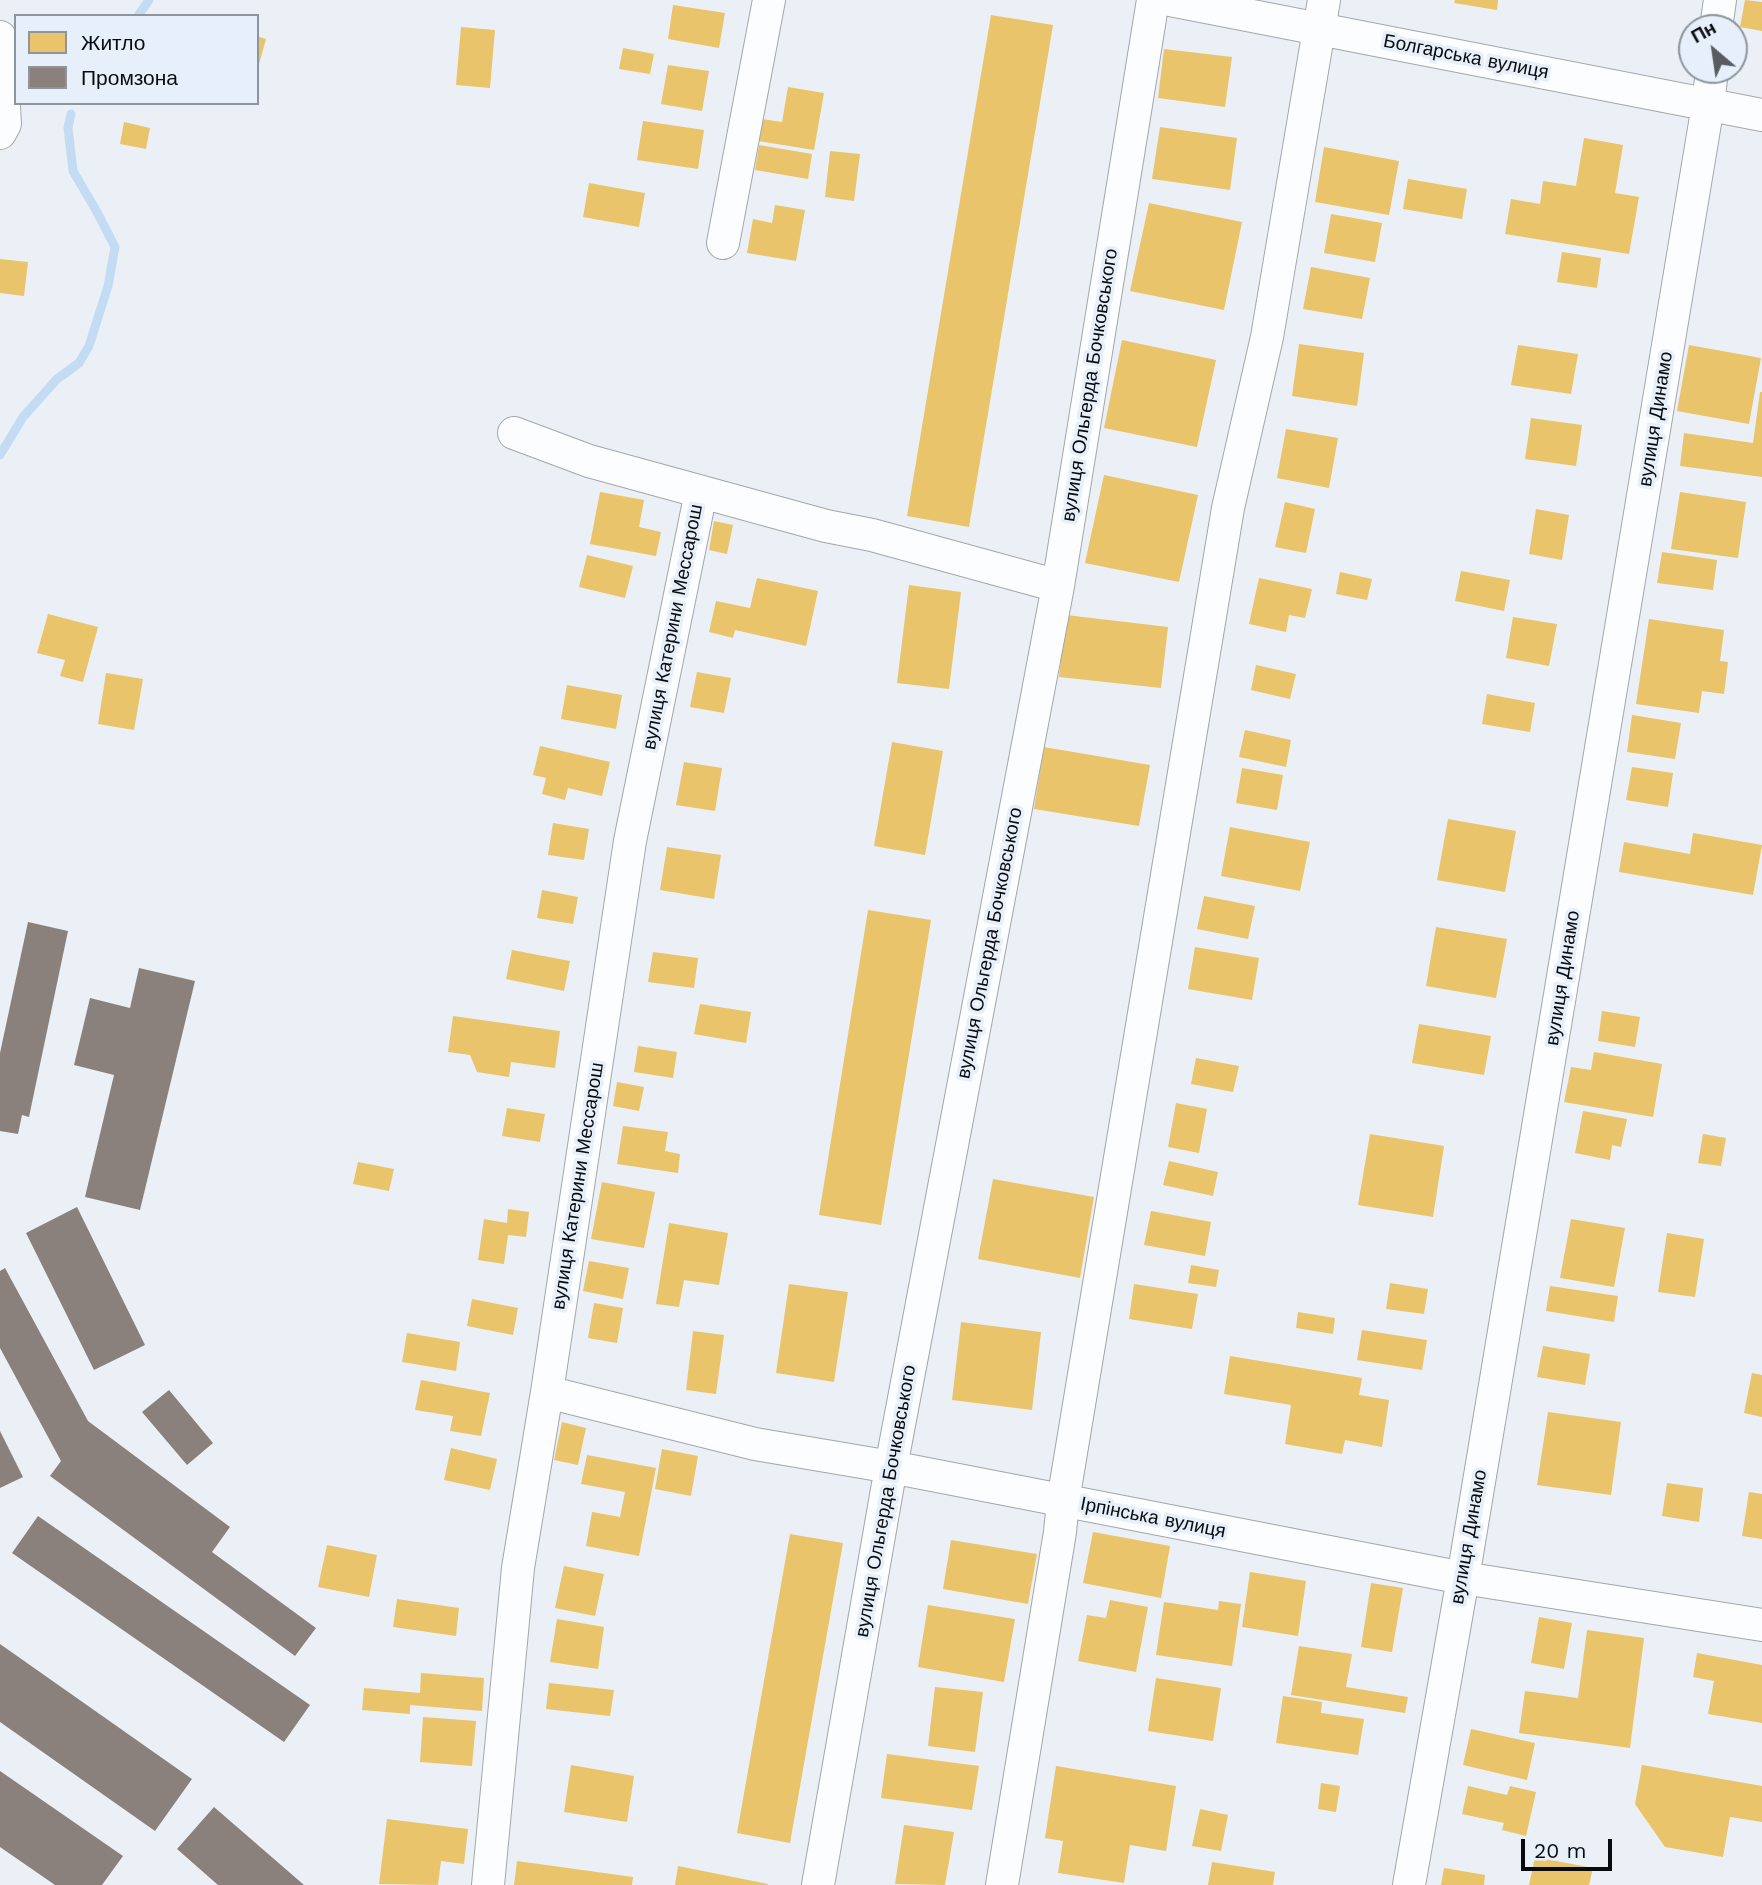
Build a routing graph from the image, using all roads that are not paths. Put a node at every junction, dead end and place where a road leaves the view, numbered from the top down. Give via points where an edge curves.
1 (769, 0) edge
2 (1153, 0) edge
3 (1170, 0) edge
4 (1322, 14) edge
5 (0, 37) edge
6 (1710, 84) edge
7 (1708, 105) junction
8 (1762, 116) edge
9 (0, 133) edge
10 (723, 243) dead end
11 (514, 433) dead end
12 (701, 492) junction
13 (1058, 586) junction
14 (547, 1392) junction
15 (891, 1467) junction
16 (1063, 1501) junction
17 (1463, 1577) junction
18 (1762, 1625) edge
19 (488, 1885) edge
20 (818, 1885) edge
21 (1002, 1885) edge
22 (1409, 1885) edge

1 - 10 street
2 - 13 street, вулиця Ольгерда Бочковського
3 - 4 street, Болгарська вулиця
4 - 7 street, Болгарська вулиця
4 - 16 street via 1267,337 1228,508
5 - 9 street via 5,124
6 - 7 street, вулиця Динамо
7 - 8 street, Болгарська вулиця
7 - 17 street, вулиця Динамо
11 - 12 street, вулиця Катерини Мессарош via 589,461
12 - 13 street, вулиця Катерини Мессарош
12 - 14 street, вулиця Катерини Мессарош via 630,842
13 - 15 street, вулиця Ольгерда Бочковського
14 - 15 street, Ірпінська вулиця via 755,1444
14 - 19 street, вулиця Катерини Мессарош via 518,1567
15 - 16 street, Ірпінська вулиця
15 - 20 street, вулиця Ольгерда Бочковського
16 - 17 street, Ірпінська вулиця
16 - 21 street
17 - 18 street, Ірпінська вулиця
17 - 22 street, вулиця Динамо

